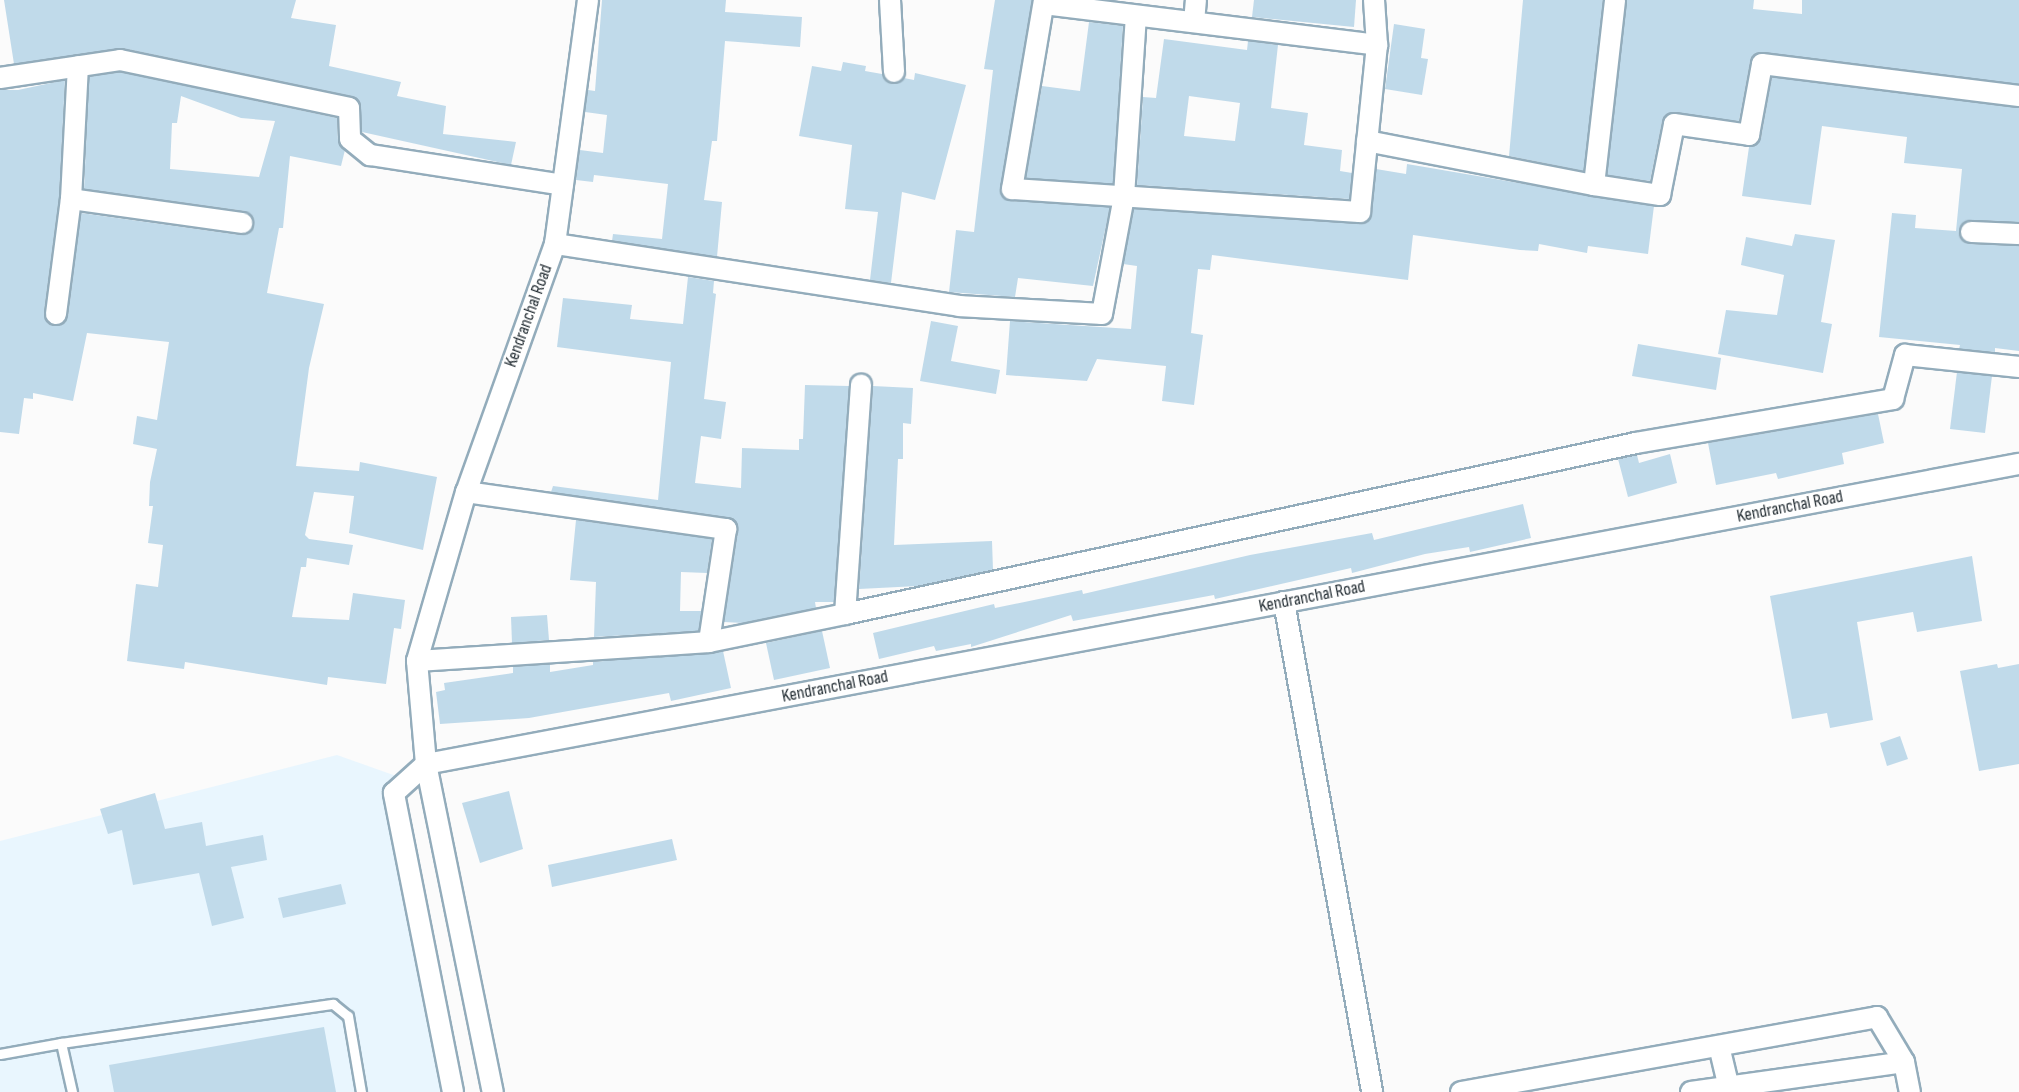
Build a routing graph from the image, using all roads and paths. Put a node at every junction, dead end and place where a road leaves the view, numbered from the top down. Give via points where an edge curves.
1 (588, 0) edge
2 (890, 0) edge
3 (1196, 0) edge
4 (1374, 0) edge
5 (1615, 0) edge
6 (1044, 2) edge
7 (1136, 16) junction
8 (1194, 22) junction
9 (1377, 45) junction
10 (78, 66) junction
11 (894, 72) dead end
12 (0, 78) edge
13 (2019, 96) edge
14 (1367, 141) junction
15 (563, 185) junction
16 (1594, 185) junction
17 (1124, 196) junction
18 (72, 199) junction
19 (242, 223) dead end
20 (1971, 232) dead end
21 (2019, 234) edge
22 (555, 244) junction
23 (57, 314) dead end
24 (2019, 367) edge
25 (861, 385) dead end
26 (2019, 464) edge
27 (466, 492) junction
28 (1284, 602) junction
29 (845, 614) junction
30 (709, 642) junction
31 (417, 661) junction
32 (426, 764) junction
33 (61, 1043) junction
34 (1719, 1046) junction
35 (0, 1054) edge
36 (1904, 1062) junction
37 (1550, 1084) edge
38 (1729, 1089) edge
39 (72, 1092) edge
40 (361, 1092) edge
41 (453, 1092) edge
42 (493, 1092) edge
43 (1372, 1092) edge
44 (1461, 1092) edge
45 (1691, 1092) edge
46 (1910, 1092) edge

1 - 15 street, Kendranchal Road
2 - 11 street
3 - 8 street
4 - 9 street
5 - 16 street
6 - 7 street
6 - 17 street via 1012,189
7 - 8 street
7 - 17 street
8 - 9 street
9 - 14 street
10 - 12 street
10 - 15 street via 120,60 349,108 350,139 370,155
10 - 18 street
13 - 16 street via 1976,93 1844,71 1762,64 1749,135 1674,124 1660,195
14 - 16 street
14 - 17 street via 1360,212
15 - 22 street, Kendranchal Road
17 - 22 street via 1102,314 959,306
18 - 19 street
18 - 23 street
20 - 21 street
22 - 27 street, Kendranchal Road
24 - 29 street via 1905,356 1893,399 1635,443
25 - 29 street
26 - 28 street, Kendranchal Road
27 - 30 street via 726,529
27 - 31 street, Kendranchal Road
28 - 32 street, Kendranchal Road
28 - 43 street
29 - 30 street
30 - 31 street
31 - 32 street, Kendranchal Road
32 - 41 street via 394,792
32 - 42 street
33 - 35 lane
33 - 39 lane
33 - 40 lane via 333,1004 348,1016
34 - 36 street via 1877,1017
34 - 37 street
34 - 38 street
36 - 38 street
36 - 46 street
37 - 44 street
38 - 45 street

